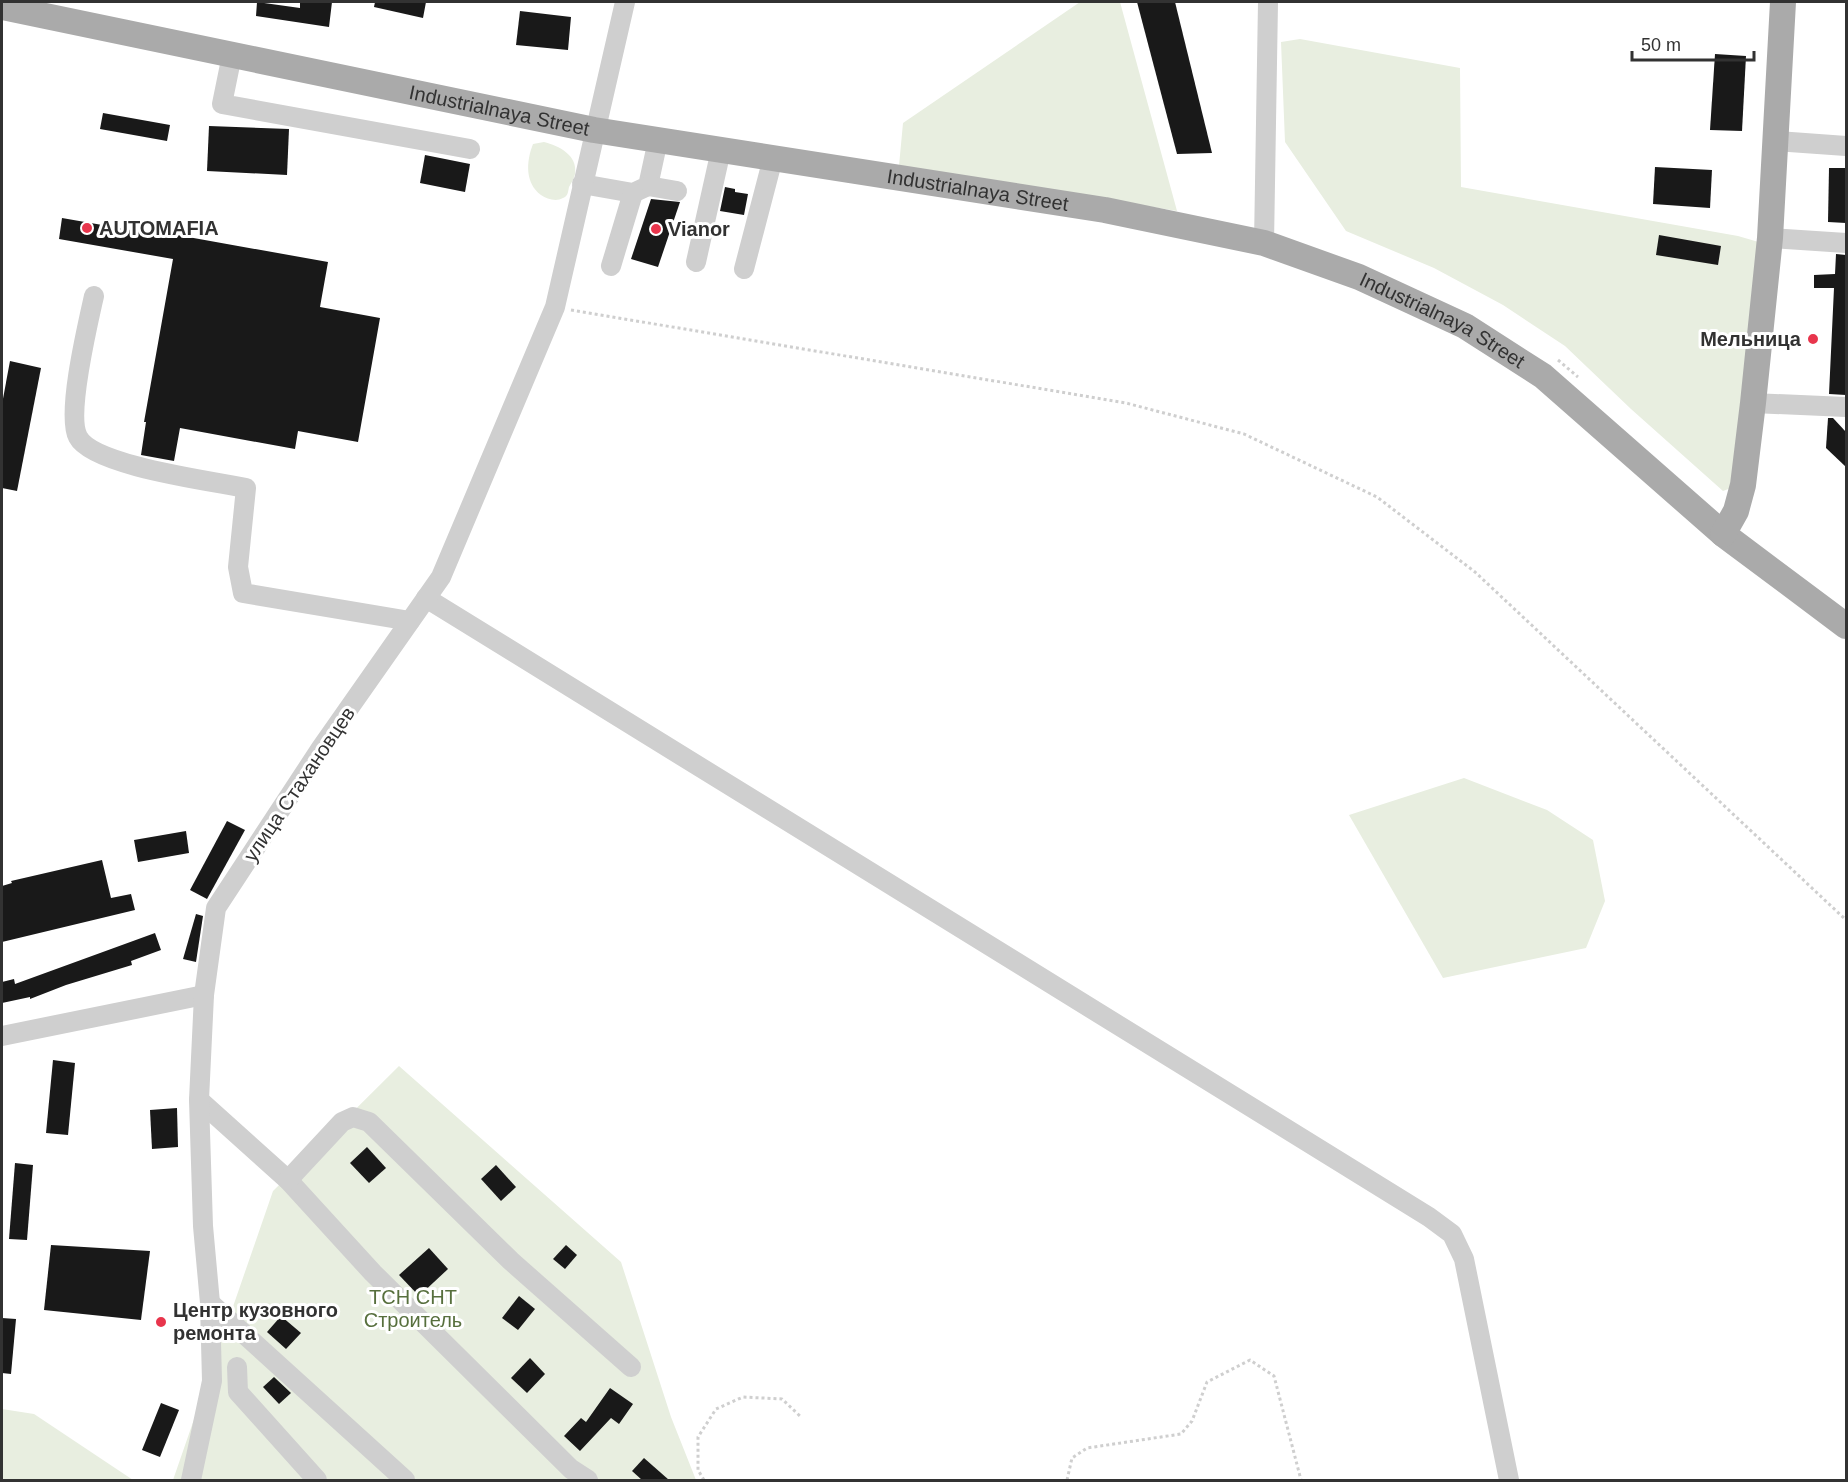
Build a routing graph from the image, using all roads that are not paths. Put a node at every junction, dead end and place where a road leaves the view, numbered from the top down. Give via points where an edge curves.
1 (625, 2) edge
2 (1268, 2) edge
3 (1783, 2) edge
4 (2, 7) edge
5 (232, 55) junction
6 (594, 130) junction
7 (658, 140) junction
8 (1776, 141) junction
9 (1846, 146) edge
10 (470, 149) dead end
11 (721, 150) junction
12 (773, 158) junction
13 (582, 184) junction
14 (640, 190) junction
15 (677, 191) dead end
16 (1770, 238) junction
17 (1264, 243) junction
18 (1846, 243) edge
19 (696, 262) dead end
20 (610, 266) dead end
21 (744, 269) dead end
22 (94, 296) dead end
23 (1754, 403) junction
24 (1839, 406) edge
25 (1846, 420) edge
26 (1723, 534) junction
27 (426, 598) junction
28 (410, 621) junction
29 (1846, 626) edge
30 (204, 995) junction
31 (2, 1036) edge
32 (199, 1100) junction
33 (288, 1180) junction
34 (210, 1303) junction
35 (237, 1367) dead end
36 (631, 1367) dead end
37 (191, 1480) edge
38 (317, 1480) edge
39 (405, 1480) edge
40 (588, 1480) edge
41 (1509, 1480) edge

1 - 6 street, улица Стахановцев
2 - 17 street
3 - 8 main road
4 - 5 main road, Industrialnaya Street
5 - 6 main road, Industrialnaya Street
5 - 10 street via 222,104
6 - 7 main road, Industrialnaya Street
6 - 13 street, улица Стахановцев
7 - 11 main road, Industrialnaya Street
7 - 14 street
8 - 9 street
8 - 16 main road
11 - 12 main road, Industrialnaya Street
11 - 19 street
12 - 17 main road, Industrialnaya Street via 1105,210
12 - 21 street
13 - 14 street
13 - 27 street, улица Стахановцев via 555,307 441,577
14 - 15 street
14 - 20 street
16 - 18 street
16 - 23 main road
17 - 26 main road, Industrialnaya Street via 1359,277 1465,326 1543,376
22 - 28 street via 80,359 75,410 76,435 84,446 124,464 246,488 238,567 243,593
23 - 24 street
23 - 26 main road via 1743,485 1736,511
24 - 25 street
26 - 29 main road, Industrialnaya Street
27 - 28 street, улица Стахановцев
27 - 41 street via 1452,1234 1464,1259
28 - 30 street, улица Стахановцев via 216,908
30 - 31 street
30 - 32 street, улица Стахановцев
32 - 33 street
32 - 34 street, улица Стахановцев
33 - 36 street via 342,1122 353,1117 369,1122 511,1261
33 - 40 street via 373,1274 571,1469
34 - 37 street, улица Стахановцев via 212,1381
34 - 39 street
35 - 38 street via 238,1392

